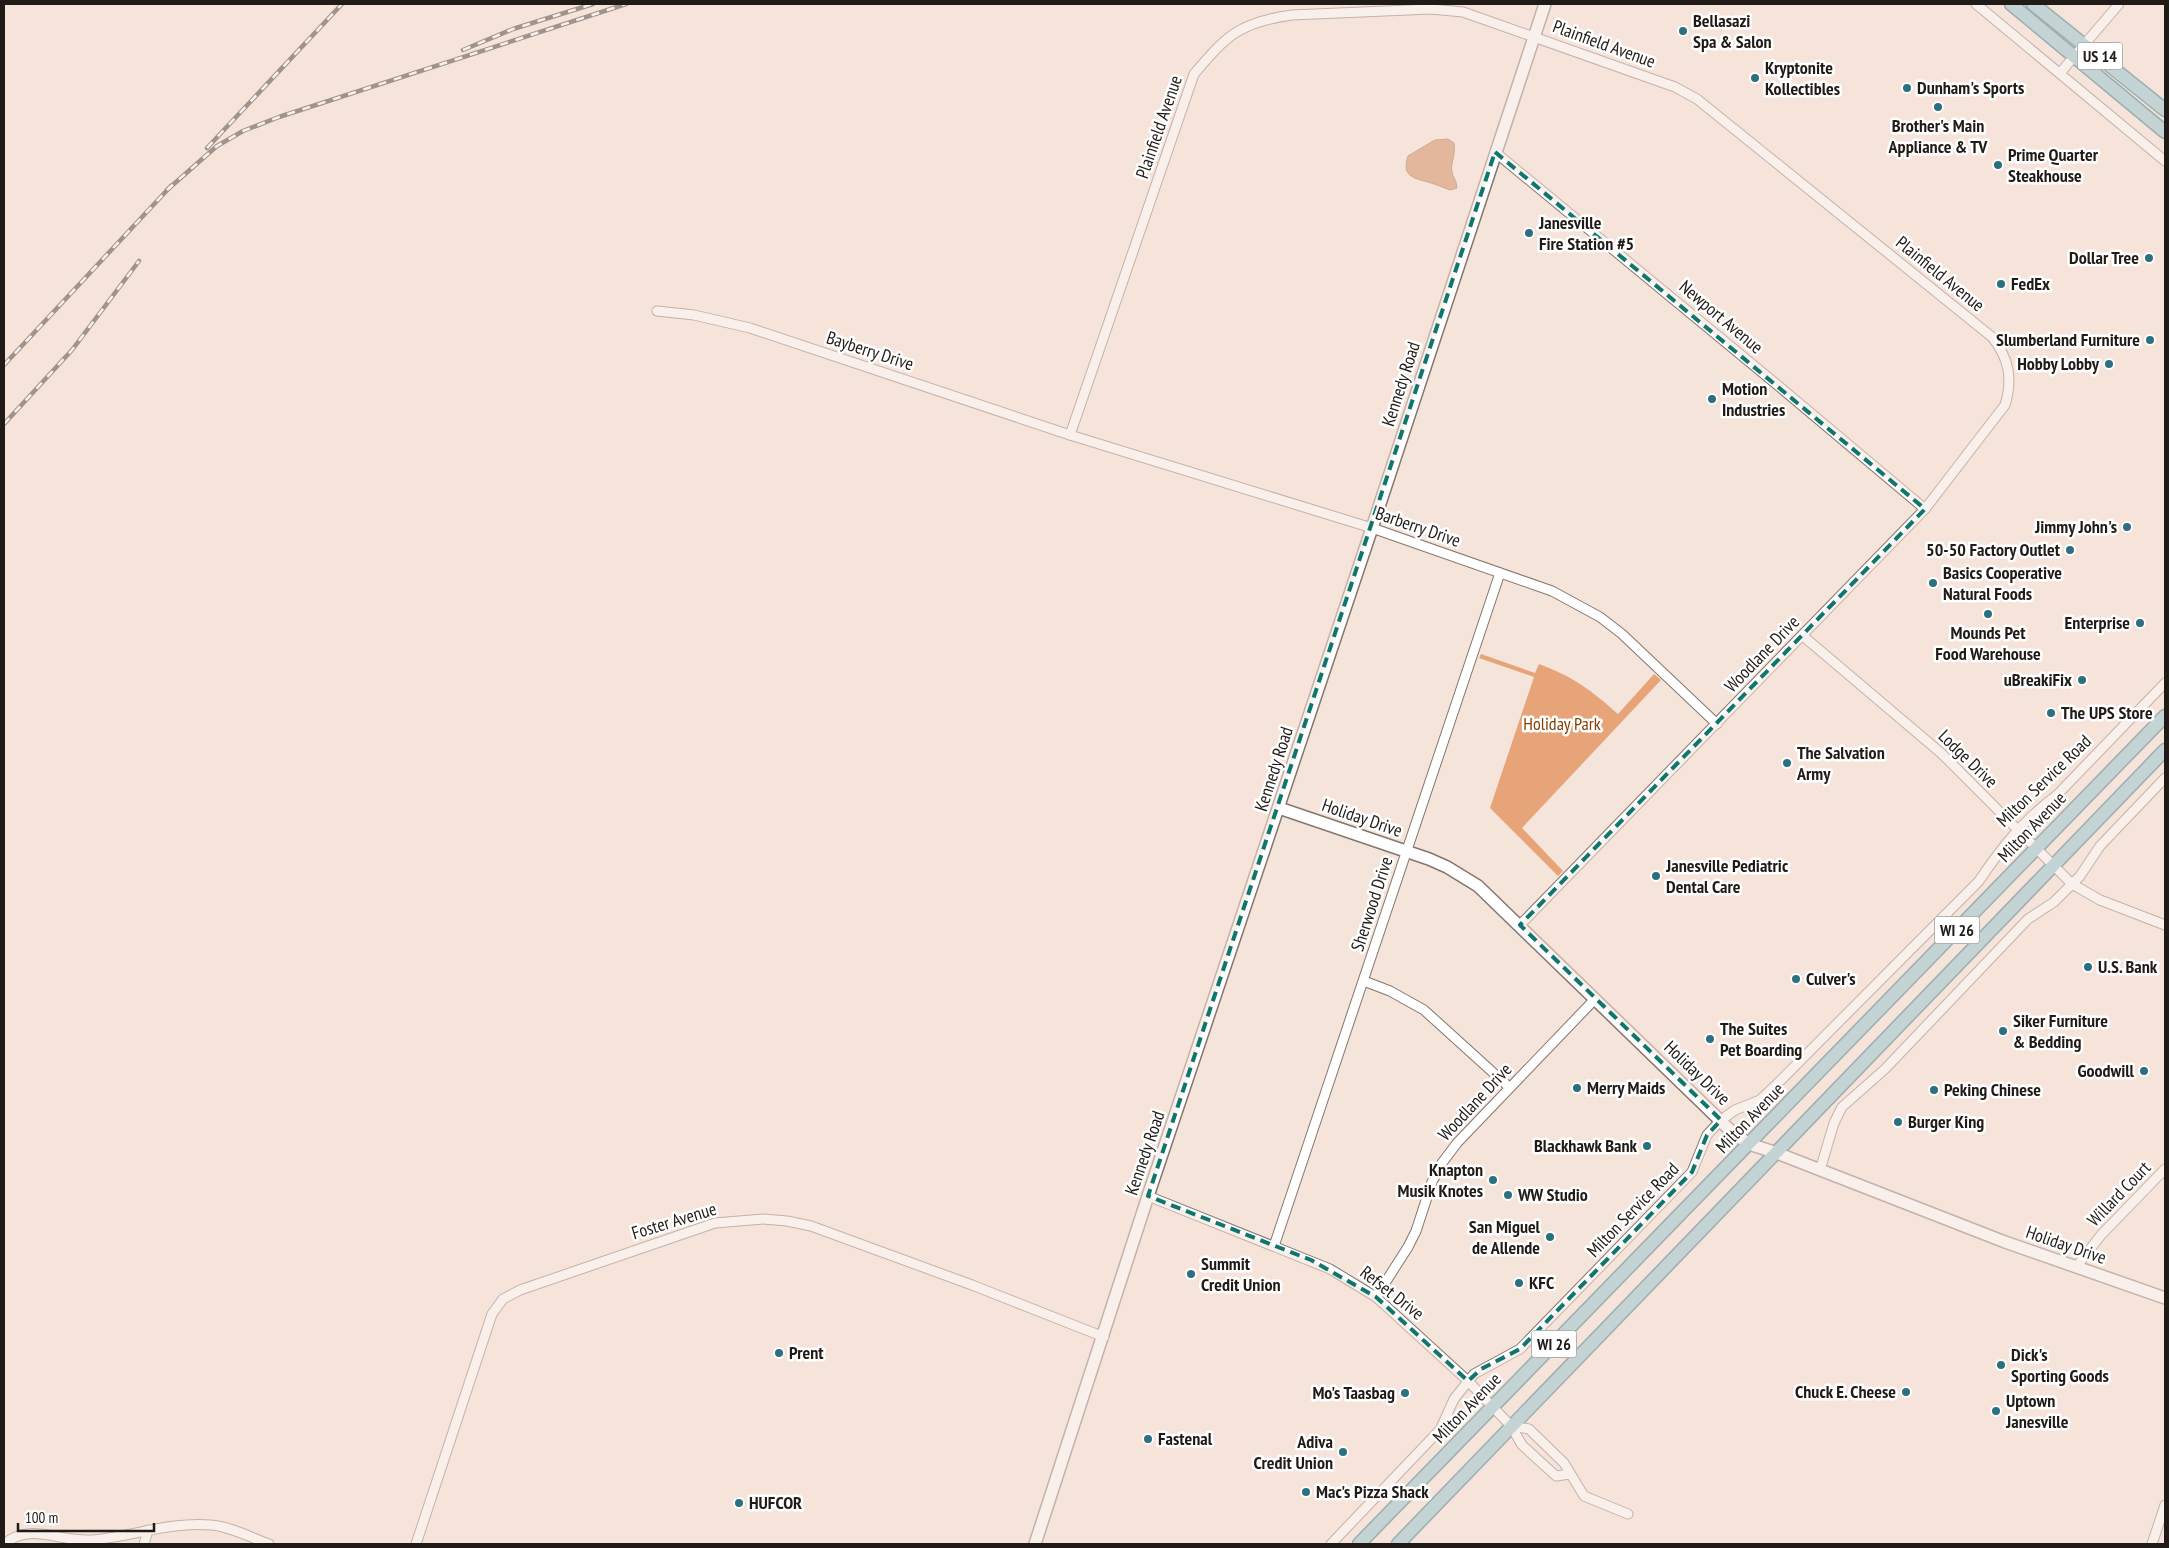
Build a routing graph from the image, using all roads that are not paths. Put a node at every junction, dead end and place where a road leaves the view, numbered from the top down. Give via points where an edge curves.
1 (1545, 4) edge
2 (1976, 4) edge
3 (2011, 4) edge
4 (2033, 4) edge
5 (2119, 4) edge
6 (1534, 36) junction
7 (2084, 44) junction
8 (2074, 56) junction
9 (2060, 73) junction
10 (2165, 110) edge
11 (2165, 132) edge
12 (1496, 152) junction
13 (2165, 161) edge
14 (657, 311) dead end
15 (2009, 392) joint
16 (1070, 435) junction
17 (1925, 509) junction
18 (1372, 528) junction
19 (1500, 572) junction
20 (1803, 636) junction
21 (2165, 683) edge
22 (2165, 716) edge
23 (1717, 724) junction
24 (2165, 750) edge
25 (2165, 778) edge
26 (1279, 808) junction
27 (2017, 830) junction
28 (2036, 848) junction
29 (1407, 851) junction
30 (2054, 865) junction
31 (2072, 884) junction
32 (1520, 925) junction
33 (2165, 925) edge
34 (1364, 981) junction
35 (1595, 999) junction
36 (1509, 1088) junction
37 (1721, 1120) junction
38 (1749, 1144) junction
39 (1777, 1153) junction
40 (2165, 1169) edge
41 (1820, 1170) junction
42 (1148, 1196) junction
43 (1274, 1246) junction
44 (2077, 1266) junction
45 (1376, 1297) junction
46 (2165, 1298) edge
47 (1104, 1337) junction
48 (1468, 1381) junction
49 (1493, 1407) junction
50 (1510, 1426) junction
51 (1570, 1474) junction
52 (2165, 1505) edge
53 (1628, 1514) dead end
54 (148, 1530) junction
55 (4, 1544) edge
56 (144, 1544) edge
57 (269, 1544) edge
58 (416, 1544) edge
59 (1035, 1544) edge
60 (1331, 1544) edge
61 (1359, 1544) edge
62 (1398, 1544) edge
63 (2152, 1544) edge

1 - 6 street, Kennedy Road
2 - 9 street
3 - 8 main road, US 14
4 - 7 main road, US 14
5 - 7 street
6 - 12 street, Kennedy Road
6 - 15 street, Plainfield Avenue via 1675,87 1697,99 1992,337 2007,361
6 - 16 street, Plainfield Avenue via 1463,12 1431,9 1270,18 1238,31 1221,43 1194,74
7 - 8 street
7 - 10 main road, US 14
8 - 9 street
8 - 11 main road, US 14
9 - 13 street
12 - 17 street, Newport Avenue
12 - 18 street, Kennedy Road
14 - 16 street, Bayberry Drive via 694,315 750,328
15 - 17 street, Woodlane Drive via 1996,419
16 - 18 street, Barberry Drive
17 - 20 street, Woodlane Drive
18 - 19 street, Barberry Drive
18 - 26 street, Kennedy Road
19 - 23 street, Barberry Drive via 1552,591 1600,617
19 - 29 street, Sherwood Drive
20 - 23 street, Woodlane Drive
20 - 27 street, Lodge Drive via 1930,743
21 - 27 street, Milton Service Road via 2058,794
22 - 28 main road, Milton Avenue / WI 26
23 - 32 street, Woodlane Drive
24 - 30 main road, WI 26
25 - 31 street via 2100,846
26 - 29 street, Holiday Drive
26 - 42 street, Kennedy Road
27 - 28 street, Lodge Drive
27 - 37 street, Milton Service Road via 2004,843 1979,881 1777,1084 1760,1100 1735,1110
28 - 30 street, Lodge Drive
28 - 38 main road, Milton Avenue / WI 26
29 - 32 street, Holiday Drive via 1447,867 1478,886
29 - 34 street, Sherwood Drive
30 - 31 street, Lodge Drive
30 - 39 main road, WI 26
31 - 33 street, Lodge Drive via 2100,900
31 - 41 street via 2054,902 2028,919 1885,1069 1842,1107
32 - 35 street, Holiday Drive
34 - 36 street via 1390,990 1424,1010
34 - 43 street, Sherwood Drive
35 - 36 street, Woodlane Drive
35 - 37 street, Holiday Drive
36 - 45 street, Woodlane Drive via 1457,1143 1442,1164 1432,1182 1416,1231
37 - 38 street, Holiday Drive
37 - 48 street, Milton Service Road via 1707,1135 1692,1172 1680,1186 1520,1349 1481,1369
38 - 39 street, Holiday Drive
38 - 49 main road, Milton Avenue / WI 26
39 - 41 street, Holiday Drive
39 - 50 main road, WI 26
40 - 44 street, Willard Court via 2101,1235
41 - 44 street, Holiday Drive via 2005,1242
42 - 43 street, Refset Drive
42 - 47 street, Kennedy Road
43 - 45 street, Refset Drive via 1330,1269
44 - 46 street, Holiday Drive
45 - 48 street, Refset Drive
47 - 58 street, Foster Avenue via 811,1226 763,1219 715,1223 520,1290 503,1299 486,1330
47 - 59 street, Kennedy Road
48 - 49 street, Refset Drive
48 - 60 street, Milton Service Road via 1454,1399 1440,1430
49 - 50 street, Refset Drive
49 - 61 main road, Milton Avenue / WI 26
50 - 51 street via 1529,1429 1564,1463
50 - 51 street, Refset Drive via 1522,1445 1556,1476
50 - 62 main road, WI 26
51 - 53 street via 1584,1496
52 - 63 street
54 - 55 street via 92,1540 67,1540 27,1533 12,1537
54 - 56 street
54 - 57 street via 190,1523 214,1525

